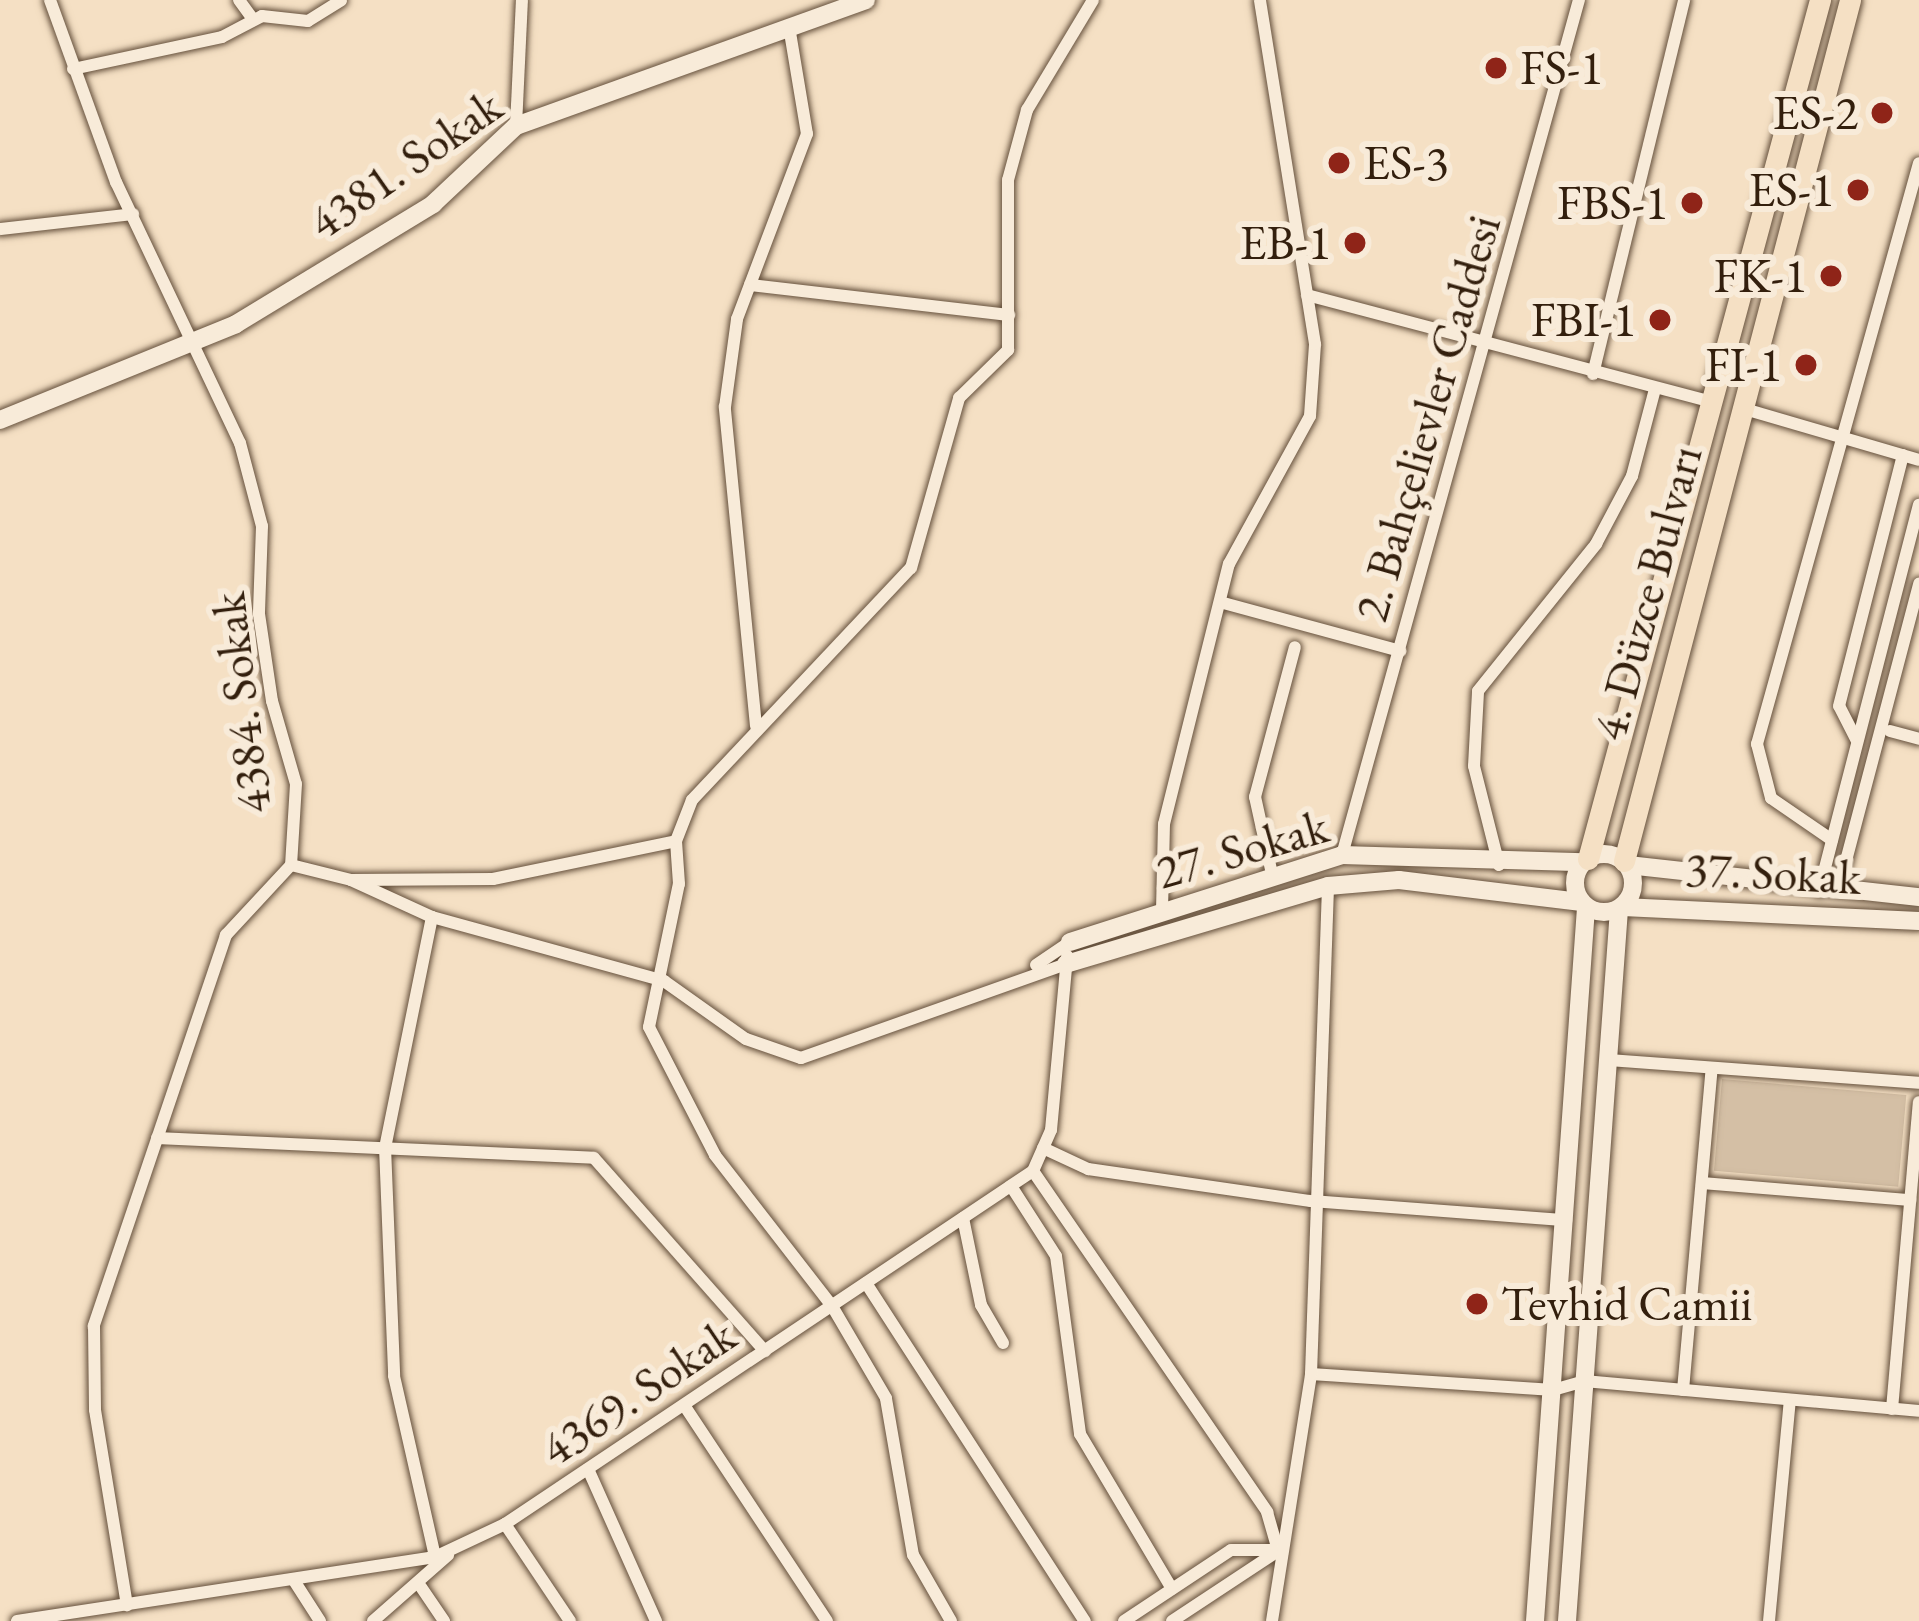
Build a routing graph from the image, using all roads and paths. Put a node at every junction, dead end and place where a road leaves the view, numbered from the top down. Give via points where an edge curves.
1 (50, 0) edge
2 (239, 0) edge
3 (341, 0) edge
4 (522, 0) edge
5 (866, 0) edge
6 (1093, 0) edge
7 (1260, 0) edge
8 (1579, 0) edge
9 (1684, 0) edge
10 (1820, 0) edge
11 (1850, 0) edge
12 (816, 6) edge
13 (252, 19) junction
14 (789, 27) junction
15 (73, 69) junction
16 (516, 126) junction
17 (1919, 163) edge
18 (133, 214) junction
19 (0, 229) edge
20 (749, 285) junction
21 (1307, 295) junction
22 (1010, 315) junction
23 (199, 342) junction
24 (1486, 348) junction
25 (1593, 374) junction
26 (1655, 389) junction
27 (1711, 402) junction
28 (1740, 408) junction
29 (0, 420) edge
30 (1838, 436) junction
31 (1903, 455) junction
32 (1919, 460) edge
33 (1919, 505) edge
34 (1919, 584) edge
35 (1220, 602) junction
36 (1885, 635) junction
37 (1904, 641) junction
38 (1294, 647) dead end
39 (1919, 649) edge
40 (1400, 651) junction
41 (756, 726) junction
42 (1890, 731) dead end
43 (1919, 739) edge
44 (1857, 742) junction
45 (1832, 840) junction
46 (676, 841) junction
47 (1342, 855) junction
48 (1586, 861) junction
49 (1626, 863) junction
50 (291, 865) junction
51 (1499, 866) junction
52 (1272, 874) junction
53 (350, 880) junction
54 (1728, 883) junction
55 (1328, 886) junction
56 (1828, 891) junction
57 (1914, 897) edge
58 (1584, 904) junction
59 (1621, 908) junction
60 (1726, 908) junction
61 (1162, 911) junction
62 (431, 917) junction
63 (1913, 920) edge
64 (1070, 942) junction
65 (1066, 964) junction
66 (1030, 968) junction
67 (664, 982) junction
68 (1609, 1060) junction
69 (1712, 1068) junction
70 (1919, 1083) edge
71 (1919, 1102) edge
72 (157, 1138) junction
73 (385, 1147) junction
74 (1043, 1148) junction
75 (1034, 1171) junction
76 (1702, 1183) junction
77 (1011, 1186) junction
78 (1910, 1200) junction
79 (1310, 1202) junction
80 (963, 1218) junction
81 (1566, 1220) junction
82 (866, 1283) junction
83 (832, 1306) junction
84 (1003, 1343) dead end
85 (765, 1351) junction
86 (1311, 1374) junction
87 (1584, 1381) junction
88 (1553, 1390) junction
89 (1683, 1390) junction
90 (1790, 1400) junction
91 (684, 1405) junction
92 (1892, 1408) junction
93 (1919, 1411) edge
94 (588, 1469) junction
95 (506, 1524) junction
96 (453, 1549) junction
97 (1279, 1550) junction
98 (435, 1557) junction
99 (292, 1579) junction
100 (422, 1588) junction
101 (1172, 1589) junction
102 (127, 1605) junction
103 (17, 1621) edge
104 (320, 1621) edge
105 (373, 1621) edge
106 (444, 1621) edge
107 (570, 1621) edge
108 (656, 1621) edge
109 (827, 1621) edge
110 (951, 1621) edge
111 (1085, 1621) edge
112 (1124, 1621) edge
113 (1172, 1621) edge
114 (1271, 1621) edge
115 (1535, 1621) edge
116 (1567, 1621) edge
117 (1769, 1621) edge

1 - 15 street, 4384. Sokak
2 - 13 street
3 - 13 street via 308,21
4 - 16 street
5 - 12 main road, 4381. Sokak
6 - 22 street via 1027,110 1012,163
7 - 21 street
8 - 24 street, 2. Bahçelievler Caddesi
9 - 25 street
10 - 27 main road, 4. Düzce Bulvarı
11 - 28 main road, 4. Düzce Bulvarı
12 - 14 main road, 4381. Sokak
13 - 15 street via 222,37
14 - 16 main road, 4381. Sokak
14 - 20 street via 807,134
15 - 18 street, 4384. Sokak
16 - 23 main road, 4381. Sokak via 434,204
17 - 30 street
18 - 19 street
18 - 23 street, 4384. Sokak
20 - 22 street
20 - 41 street via 725,407
21 - 24 street
21 - 35 street via 1310,416
22 - 41 street via 1008,350 959,398 945,431 911,568
23 - 29 main road, 4381. Sokak
23 - 50 street, 4384. Sokak via 262,526 259,614 296,784
24 - 25 street
24 - 40 street, 2. Bahçelievler Caddesi
25 - 26 street
26 - 27 street
26 - 51 street via 1632,476 1596,544 1478,691 1474,766
27 - 48 main road, 4. Düzce Bulvarı
28 - 30 street
28 - 49 main road, 4. Düzce Bulvarı
30 - 31 street
30 - 45 street via 1757,744 1771,799
31 - 32 street
31 - 44 street via 1839,706
33 - 36 street
34 - 37 street
35 - 40 street
35 - 61 street via 1164,824
36 - 37 street
36 - 44 street
37 - 39 street
37 - 56 street
38 - 52 street via 1255,797
40 - 47 street, 2. Bahçelievler Caddesi
41 - 46 street via 692,800
42 - 43 street
44 - 45 street
45 - 56 street
46 - 53 street via 493,879
46 - 67 street
47 - 51 main road, 27. Sokak
47 - 52 main road, 27. Sokak
48 - 49 main road, 27. Sokak
48 - 51 main road, 27. Sokak
48 - 58 main road
49 - 54 main road, 27. Sokak
49 - 59 main road
50 - 53 street
50 - 72 street, 4384. Sokak via 226,935
52 - 61 main road, 27. Sokak
53 - 62 street
54 - 56 main road, 27. Sokak
54 - 60 main road
55 - 58 main road, 37. Sokak via 1399,880
55 - 65 main road, 37. Sokak
55 - 79 street
56 - 57 main road, 27. Sokak
57 - 63 main road
58 - 59 main road, 37. Sokak
58 - 81 main road
59 - 60 main road, 37. Sokak
59 - 68 main road
60 - 63 main road, 37. Sokak
61 - 64 main road, 27. Sokak
62 - 67 street
62 - 73 street
64 - 65 street
64 - 66 street
65 - 66 street
65 - 74 street
66 - 67 street via 905,1026 801,1058 746,1039
67 - 83 street via 649,1028 715,1155
68 - 69 street
68 - 87 main road
69 - 70 street
69 - 76 street
71 - 78 street
72 - 73 street
72 - 102 street, 4384. Sokak via 94,1326 94,1410
73 - 85 street via 594,1158
73 - 98 street via 394,1376
74 - 75 street
74 - 79 street via 1088,1169
75 - 77 street, 4369. Sokak
75 - 97 street via 1267,1512
76 - 78 street
76 - 89 street
77 - 80 street, 4369. Sokak
77 - 101 street via 1056,1256 1080,1434
78 - 92 street
79 - 81 street
79 - 86 street
80 - 82 street, 4369. Sokak
80 - 84 street via 981,1305
81 - 88 main road
82 - 83 street, 4369. Sokak
82 - 111 street
83 - 85 street, 4369. Sokak
83 - 110 street via 886,1398 914,1555
85 - 91 street, 4369. Sokak
86 - 88 street
86 - 97 street
87 - 88 street
87 - 89 street
87 - 116 main road
88 - 115 main road
89 - 90 street
90 - 92 street
90 - 117 street
91 - 94 street, 4369. Sokak
91 - 109 street
92 - 93 street
94 - 95 street, 4369. Sokak
94 - 108 street
95 - 96 street, 4369. Sokak
95 - 107 street
96 - 98 street, 4369. Sokak
96 - 100 street
97 - 101 street via 1231,1550
97 - 113 street
97 - 114 street
98 - 99 street, 4369. Sokak
99 - 102 street, 4369. Sokak
99 - 104 street
100 - 105 street
100 - 106 street
101 - 112 street
102 - 103 street, 4369. Sokak

